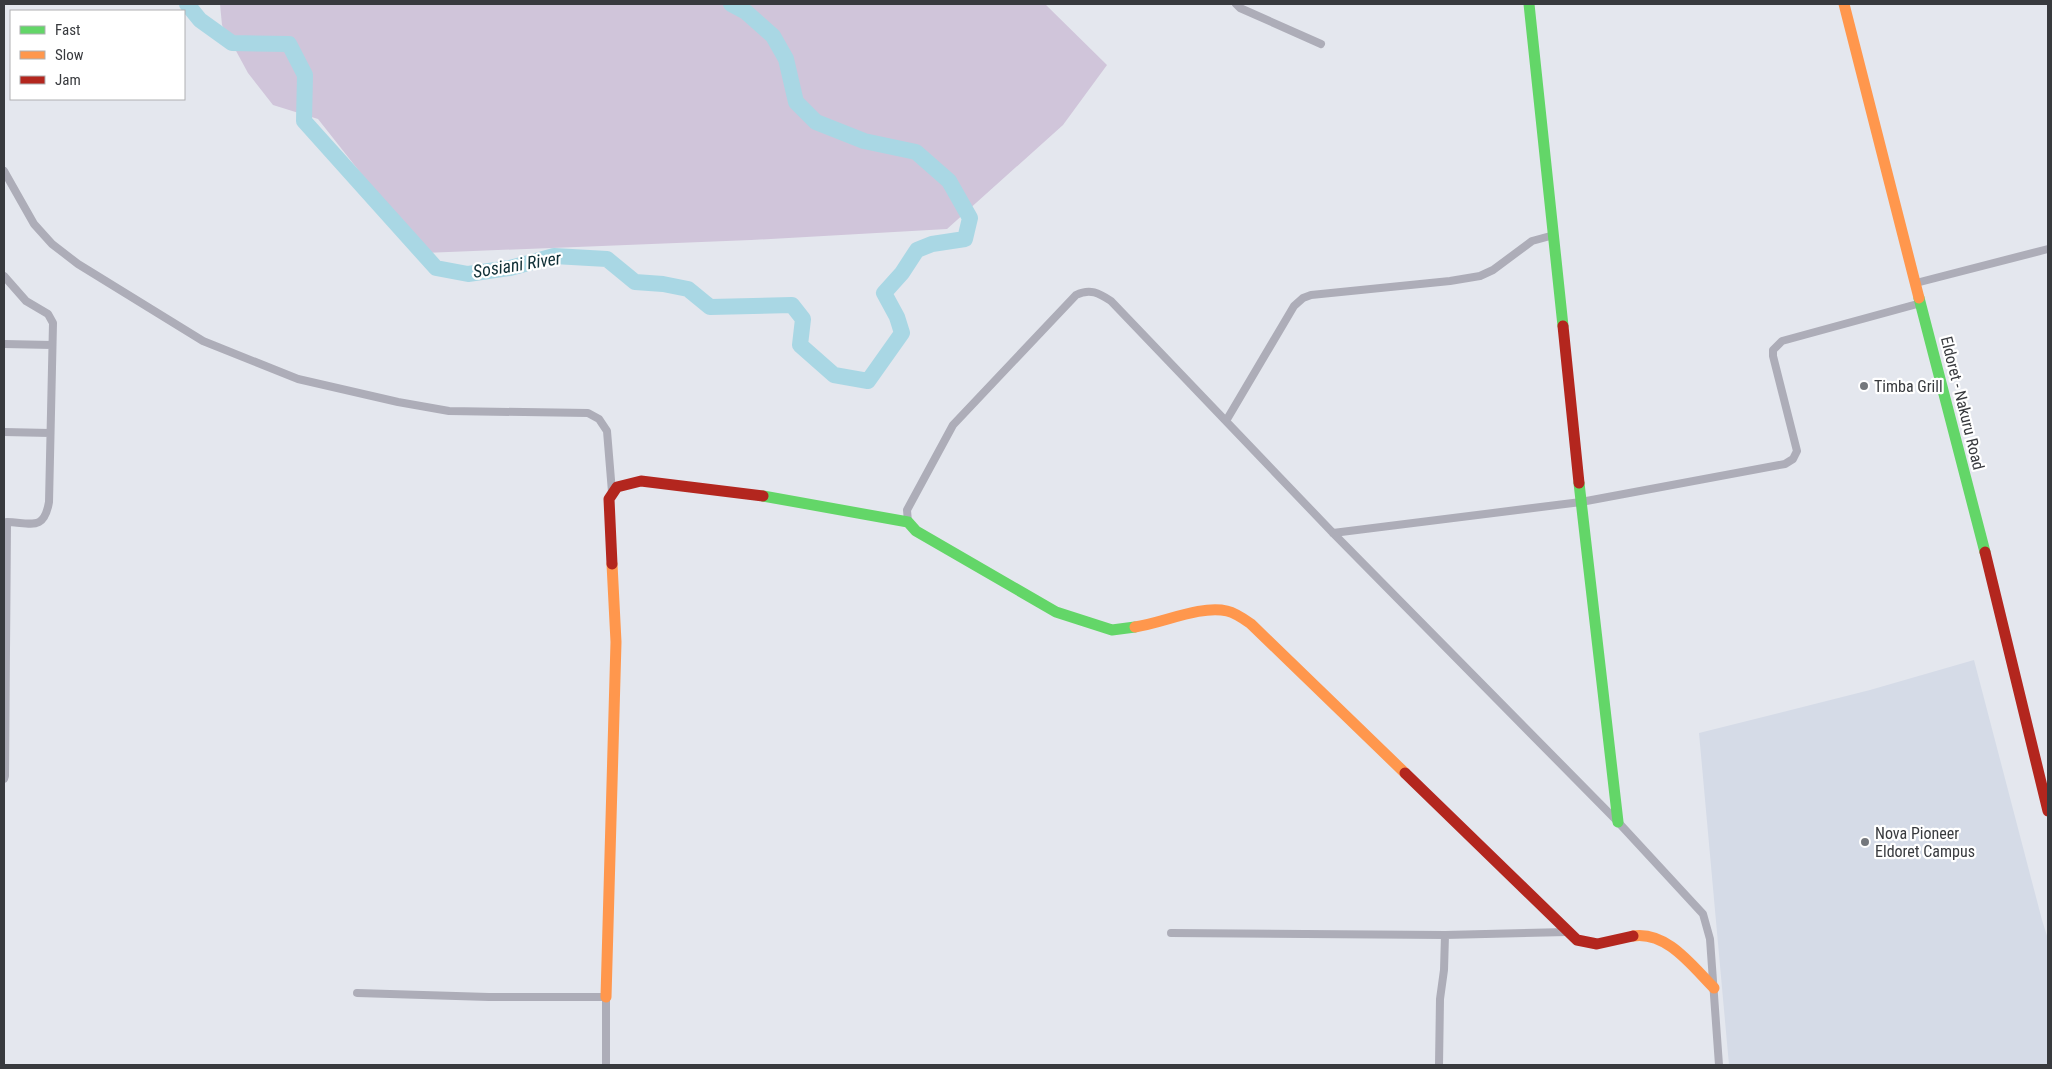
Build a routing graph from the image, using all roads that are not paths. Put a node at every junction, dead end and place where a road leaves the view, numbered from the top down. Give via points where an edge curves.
1 (1236, 4) edge
2 (1529, 4) edge
3 (1844, 4) edge
4 (1321, 44) dead end
5 (4, 171) edge
6 (1554, 235) junction
7 (2048, 249) edge
8 (4, 276) edge
9 (1916, 283) junction
10 (1921, 303) junction
11 (4, 344) edge
12 (52, 345) junction
13 (1226, 421) junction
14 (4, 432) edge
15 (50, 433) junction
16 (612, 492) junction
17 (1581, 502) junction
18 (6, 522) edge
19 (908, 522) junction
20 (1334, 533) junction
21 (5, 605) edge
22 (5, 697) edge
23 (2043, 766) edge
24 (4, 779) edge
25 (2048, 811) edge
26 (1618, 822) junction
27 (1567, 932) junction
28 (1171, 933) dead end
29 (1445, 935) junction
30 (1714, 988) junction
31 (357, 992) dead end
32 (606, 997) junction
33 (606, 1065) edge
34 (1439, 1065) edge
35 (1719, 1065) edge

1 - 4 street
2 - 6 main road
3 - 9 main road, Eldoret - Nakuru Road
5 - 16 street via 34,224 52,244 78,264 203,341 298,379 389,400 449,411 588,413 599,419 607,431
6 - 13 street via 1532,241 1480,276 1303,298 1294,306
6 - 17 main road
7 - 9 street
8 - 12 street via 26,301 48,314 53,323
9 - 10 main road, Eldoret - Nakuru Road
10 - 17 street via 1782,341 1776,346 1773,356 1797,451 1785,464
10 - 23 main road, Eldoret - Nakuru Road
11 - 12 street
12 - 15 street
13 - 19 street via 1111,301 1098,292 1083,292 1065,306 953,425 907,510
13 - 20 street
14 - 15 street
15 - 18 street via 46,516 35,523
16 - 19 main road via 623,485 642,481 777,498
16 - 32 main road via 609,499 616,642
17 - 20 street
17 - 26 main road
18 - 21 street
19 - 27 main road via 916,530 1056,612 1112,630 1151,626 1204,611 1227,611 1239,616 1251,624
20 - 26 street
21 - 22 street
22 - 24 street
23 - 25 main road, Eldoret - Nakuru Road
26 - 30 street via 1703,914 1710,939
27 - 29 street
27 - 30 main road via 1577,940 1598,946 1632,936 1652,936 1665,941
28 - 29 street
29 - 34 street
30 - 35 street
31 - 32 street
32 - 33 street

